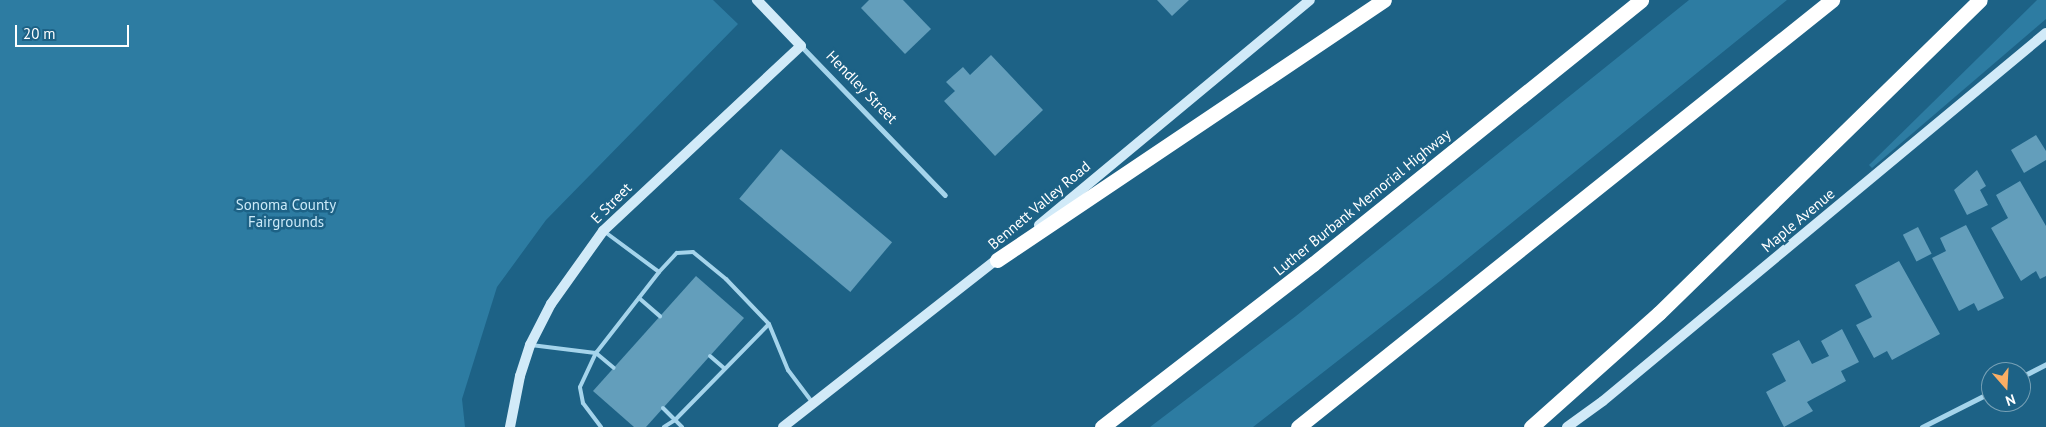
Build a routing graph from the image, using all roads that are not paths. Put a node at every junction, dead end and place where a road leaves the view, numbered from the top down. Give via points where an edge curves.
1 (757, 0) edge
2 (1310, 0) edge
3 (1384, 0) edge
4 (1641, 0) edge
5 (1832, 0) edge
6 (1980, 0) edge
7 (2046, 33) edge
8 (801, 46) junction
9 (945, 195) dead end
10 (603, 231) junction
11 (997, 260) junction
12 (659, 272) junction
13 (639, 298) junction
14 (660, 316) dead end
15 (769, 324) junction
16 (530, 345) junction
17 (596, 353) junction
18 (710, 356) dead end
19 (2046, 364) edge
20 (614, 368) dead end
21 (724, 368) junction
22 (2031, 372) edge
23 (1981, 397) edge
24 (813, 403) junction
25 (663, 408) dead end
26 (675, 420) junction
27 (510, 427) edge
28 (601, 427) edge
29 (664, 427) edge
30 (682, 427) edge
31 (783, 427) edge
32 (1102, 427) edge
33 (1298, 427) edge
34 (1531, 427) edge
35 (1566, 427) edge
36 (1922, 427) edge

1 - 8 main road, Hendley Street
2 - 11 main road, Bennett Valley Road
3 - 11 highway
4 - 32 highway, Luther Burbank Memorial Highway via 1313,264
5 - 33 highway
6 - 34 highway via 1659,313
7 - 35 main road, Maple Avenue
8 - 9 street, Hendley Street
8 - 10 main road, E Street
10 - 12 lane
10 - 16 main road, E Street via 551,304
11 - 24 main road, Bennett Valley Road
12 - 13 lane
12 - 15 lane via 677,253 693,252 726,279
13 - 14 lane
13 - 17 lane
15 - 21 lane
15 - 24 lane via 788,370
16 - 17 lane
16 - 27 main road, E Street
17 - 20 lane
17 - 28 lane via 580,387 583,403
18 - 21 lane
19 - 22 street
21 - 26 lane
23 - 36 street
24 - 31 main road, Bennett Valley Road
25 - 26 lane
26 - 29 lane
26 - 30 lane

